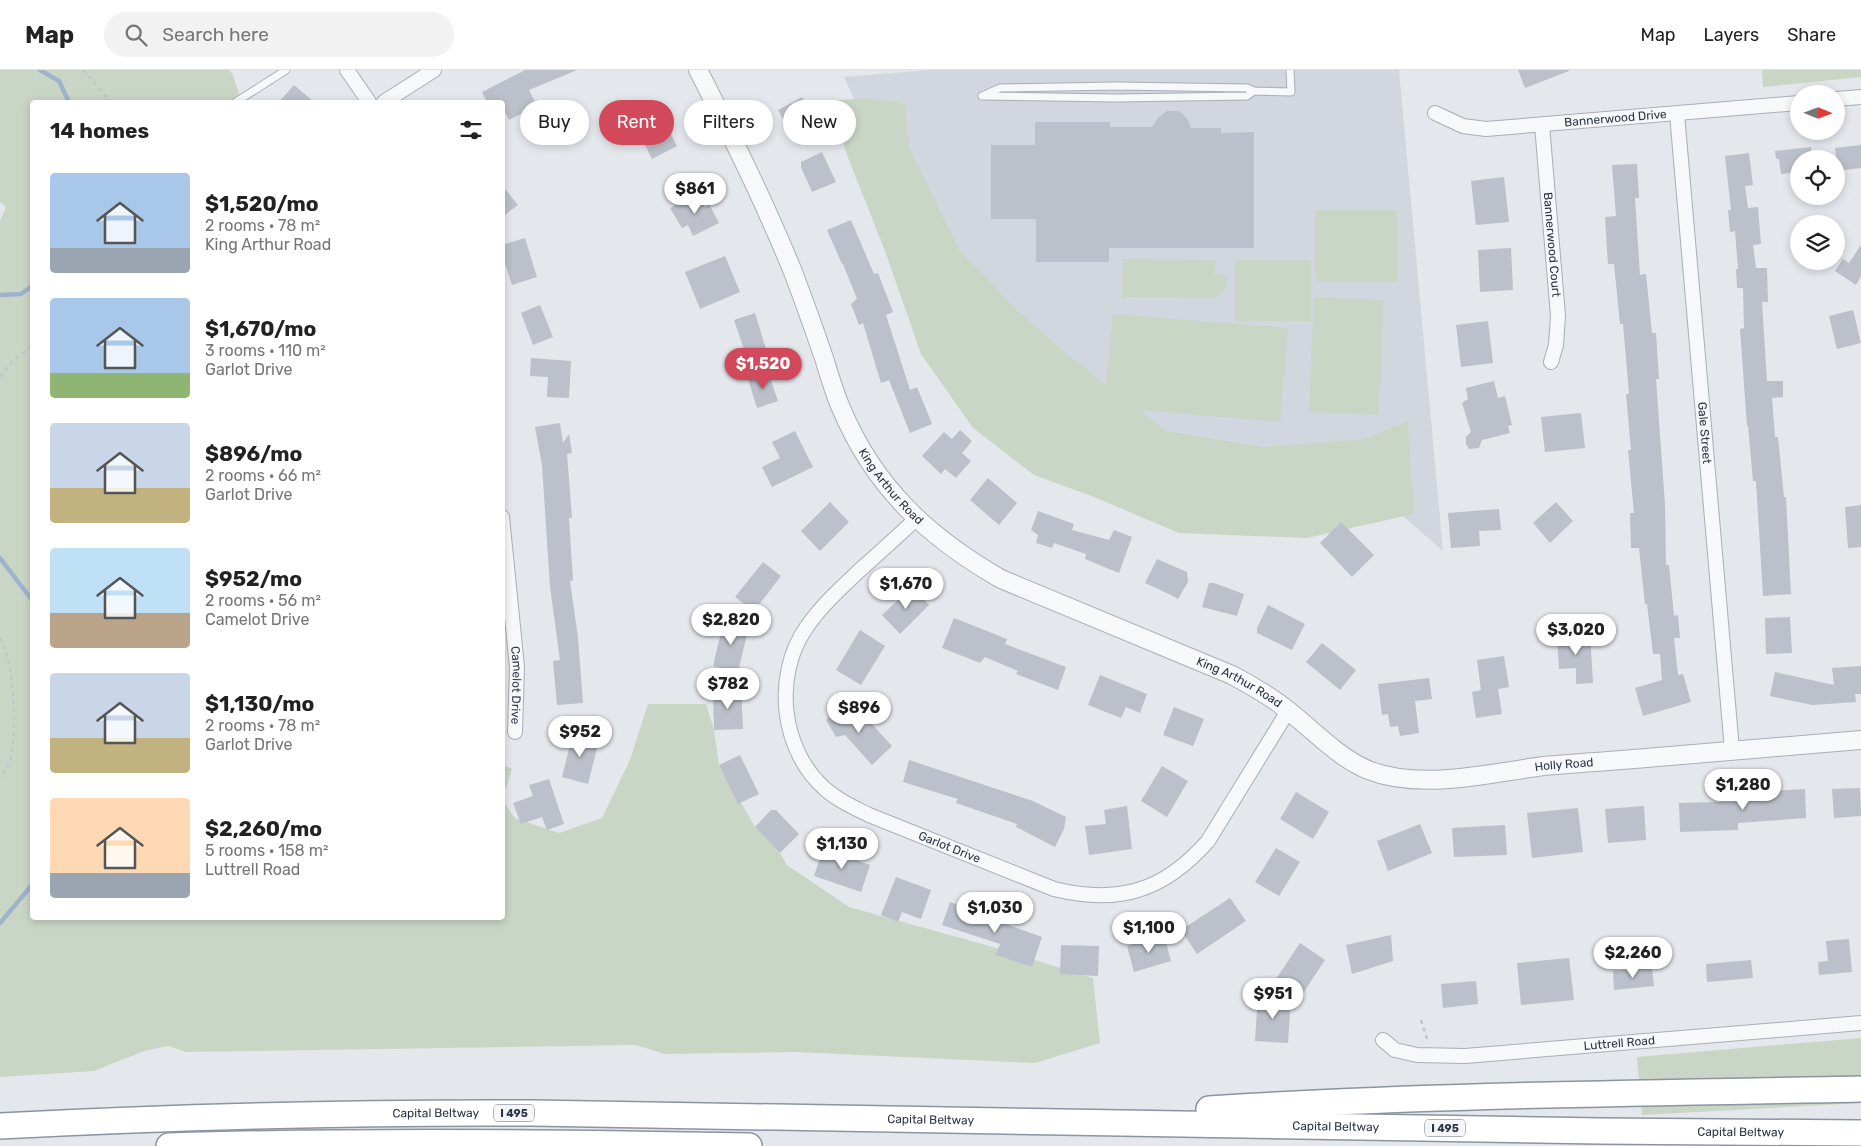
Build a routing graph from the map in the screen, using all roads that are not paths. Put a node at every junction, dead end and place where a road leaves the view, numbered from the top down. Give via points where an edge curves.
1 (286, 70) edge
2 (347, 70) edge
3 (434, 70) edge
4 (698, 70) edge
5 (1290, 70) edge
6 (1254, 91) junction
7 (1861, 97) edge
8 (1845, 98) edge
9 (239, 100) edge
10 (368, 100) edge
11 (387, 100) edge
12 (1790, 104) edge
13 (1436, 113) dead end
14 (1677, 114) junction
15 (1542, 125) junction
16 (1551, 362) dead end
17 (916, 519) junction
18 (505, 576) edge
19 (508, 634) edge
20 (1288, 710) junction
21 (515, 732) dead end
22 (1861, 740) edge
23 (1732, 750) junction
24 (1861, 1023) edge
25 (1383, 1040) dead end
26 (1861, 1089) edge
27 (1029, 1121) junction
28 (0, 1126) edge
29 (1861, 1133) edge
30 (169, 1146) edge
31 (749, 1146) edge

1 - 9 lane
2 - 10 street
3 - 11 street
4 - 17 street, King Arthur Road via 740,151 782,246 855,438 890,490
5 - 6 lane via 1291,92
6 - 6 lane via 1247,96 982,96 1000,88 1117,86 1247,88
7 - 8 street
12 - 14 street, Bannerwood Drive
13 - 15 street, Bannerwood Drive via 1463,126 1486,129
14 - 15 street, Bannerwood Drive
14 - 23 street, Gale Street
15 - 16 street, Bannerwood Court via 1558,316
17 - 20 street, King Arthur Road via 940,540 1001,579 1232,675
17 - 20 street, Garlot Drive via 814,616 794,652 788,674 786,696 792,740 811,775 841,802 1054,889 1076,895 1120,895 1158,882 1194,858 1208,841
18 - 19 street, Camelot Drive
19 - 21 street, Camelot Drive via 517,667
20 - 23 street, Holly Road via 1352,762 1382,774 1417,780
22 - 23 street, Holly Road
24 - 25 street, Luttrell Road via 1464,1056 1417,1055 1395,1050
26 - 27 highway via 1616,1093 1267,1105
27 - 28 highway, Capital Beltway / I 495 via 444,1112
27 - 29 highway, Capital Beltway / I 495
30 - 31 highway via 544,1142

